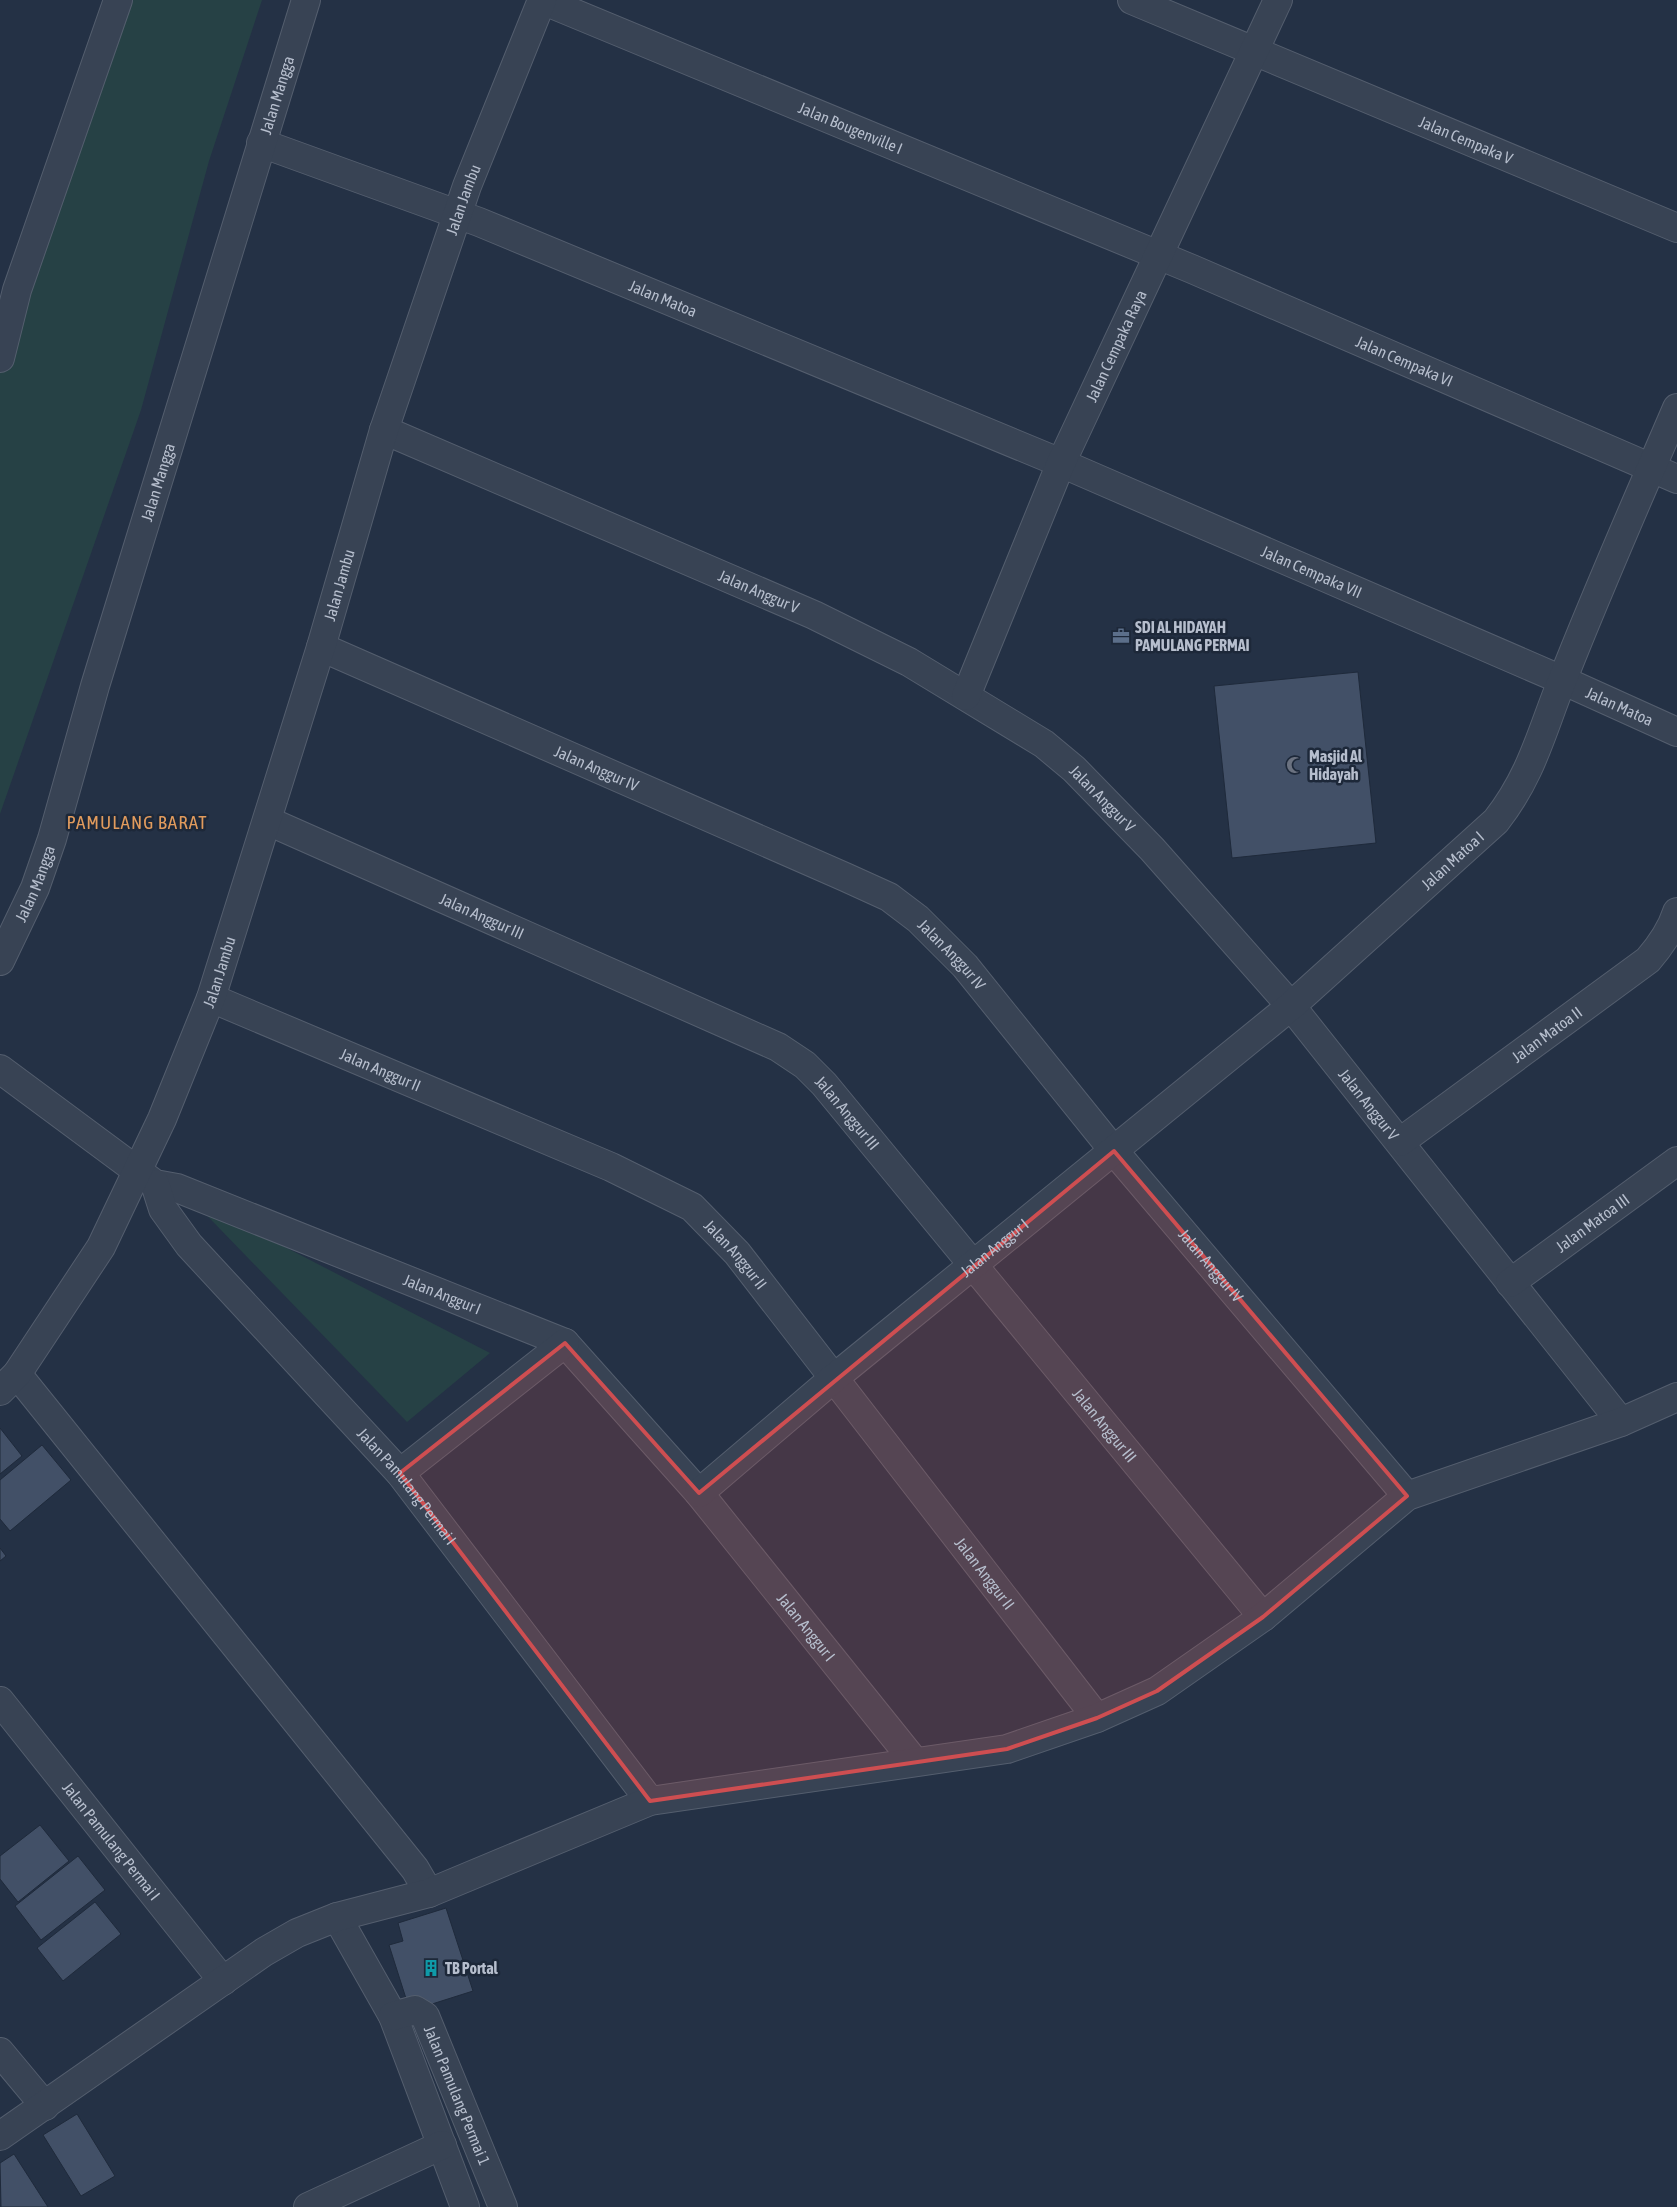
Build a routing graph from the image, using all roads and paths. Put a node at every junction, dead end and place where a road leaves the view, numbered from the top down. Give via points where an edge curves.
1 (118, 0) edge
2 (306, 0) edge
3 (542, 0) edge
4 (1132, 0) edge
5 (1278, 0) edge
6 (1256, 52) junction
7 (260, 143) junction
8 (457, 214) junction
9 (1677, 228) edge
10 (1159, 256) junction
11 (9, 287) edge
12 (0, 358) edge
13 (1677, 408) edge
14 (384, 430) junction
15 (1061, 463) junction
16 (1651, 467) junction
17 (1677, 478) edge
18 (321, 647) junction
19 (1562, 680) junction
20 (966, 696) junction
21 (1677, 732) edge
22 (268, 821) junction
23 (1677, 912) edge
24 (0, 961) edge
25 (211, 998) junction
26 (1292, 1006) junction
27 (0, 1068) edge
28 (1400, 1142) junction
29 (1114, 1151) junction
30 (1677, 1161) edge
31 (146, 1177) junction
32 (972, 1267) junction
33 (1510, 1283) junction
34 (565, 1342) junction
35 (834, 1378) junction
36 (8, 1382) edge
37 (1677, 1397) edge
38 (1621, 1422) junction
39 (400, 1473) junction
40 (698, 1493) junction
41 (1407, 1496) junction
42 (1263, 1616) junction
43 (0, 1702) edge
44 (1097, 1718) junction
45 (914, 1761) junction
46 (650, 1801) junction
47 (429, 1893) junction
48 (337, 1917) junction
49 (223, 1981) junction
50 (393, 2016) junction
51 (0, 2052) edge
52 (45, 2106) junction
53 (0, 2136) edge
54 (442, 2145) junction
55 (308, 2207) edge
56 (465, 2207) edge
57 (503, 2207) edge

1 - 11 street
2 - 7 street, Jalan Mangga
3 - 8 street, Jalan Jambu
3 - 10 street, Jalan Bougenville I
4 - 6 street, Jalan Cempaka V
5 - 6 street, Jalan Cempaka Raya
6 - 9 street, Jalan Cempaka V
6 - 10 street, Jalan Cempaka Raya
7 - 8 street, Jalan Matoa
7 - 24 street, Jalan Mangga via 98,677 52,840 36,888
8 - 14 street, Jalan Jambu
8 - 15 street, Jalan Matoa
10 - 15 street, Jalan Cempaka Raya
10 - 16 street, Jalan Cempaka VI
11 - 12 street
13 - 16 street, Jalan Matoa I
14 - 18 street, Jalan Jambu
14 - 20 street, Jalan Anggur V via 814,615 909,662
15 - 19 street, Jalan Cempaka VII
15 - 20 street, Jalan Cempaka Raya
16 - 17 street, Jalan Cempaka VI
16 - 19 street, Jalan Matoa I
18 - 22 street, Jalan Jambu
18 - 29 street, Jalan Anggur IV via 888,897 918,919 965,966
19 - 21 street, Jalan Matoa
19 - 26 street, Jalan Matoa I via 1530,769 1496,821
20 - 26 street, Jalan Anggur V via 1044,744 1074,769 1152,849
22 - 25 street, Jalan Jambu
22 - 32 street, Jalan Anggur III via 778,1047 805,1065 824,1084
23 - 28 street, Jalan Matoa II via 1660,947 1648,960
25 - 31 street, Jalan Jambu via 162,1119
25 - 35 street, Jalan Anggur II via 612,1167 692,1207 737,1253
26 - 28 street, Jalan Anggur V
26 - 29 street, Jalan Anggur I
27 - 31 street
28 - 33 street, Jalan Anggur V
29 - 32 street, Jalan Anggur I
29 - 41 street, Jalan Anggur IV
30 - 33 street, Jalan Matoa III
31 - 34 street, Jalan Anggur I
31 - 36 street, Jalan Jambu
31 - 39 street, Jalan Pamulang Permai I via 162,1209 189,1245
32 - 35 street, Jalan Anggur I
32 - 42 street, Jalan Anggur III
33 - 38 street, Jalan Anggur V
34 - 39 street
34 - 40 street, Jalan Anggur I
35 - 40 street, Jalan Anggur I
35 - 44 street, Jalan Anggur II
36 - 47 street via 415,1869
37 - 38 street
38 - 41 street
39 - 46 street, Jalan Pamulang Permai I
40 - 45 street, Jalan Anggur I
41 - 42 street
42 - 44 street via 1157,1691
43 - 49 street, Jalan Pamulang Permai I
44 - 45 street via 1007,1749
45 - 46 street
46 - 47 street
47 - 48 street
48 - 49 street via 297,1933
48 - 50 street
49 - 52 street
50 - 54 street
50 - 57 street, Jalan Pamulang Permai 1 via 415,2010 425,2016
51 - 52 street
52 - 53 street
54 - 55 street
54 - 56 street

